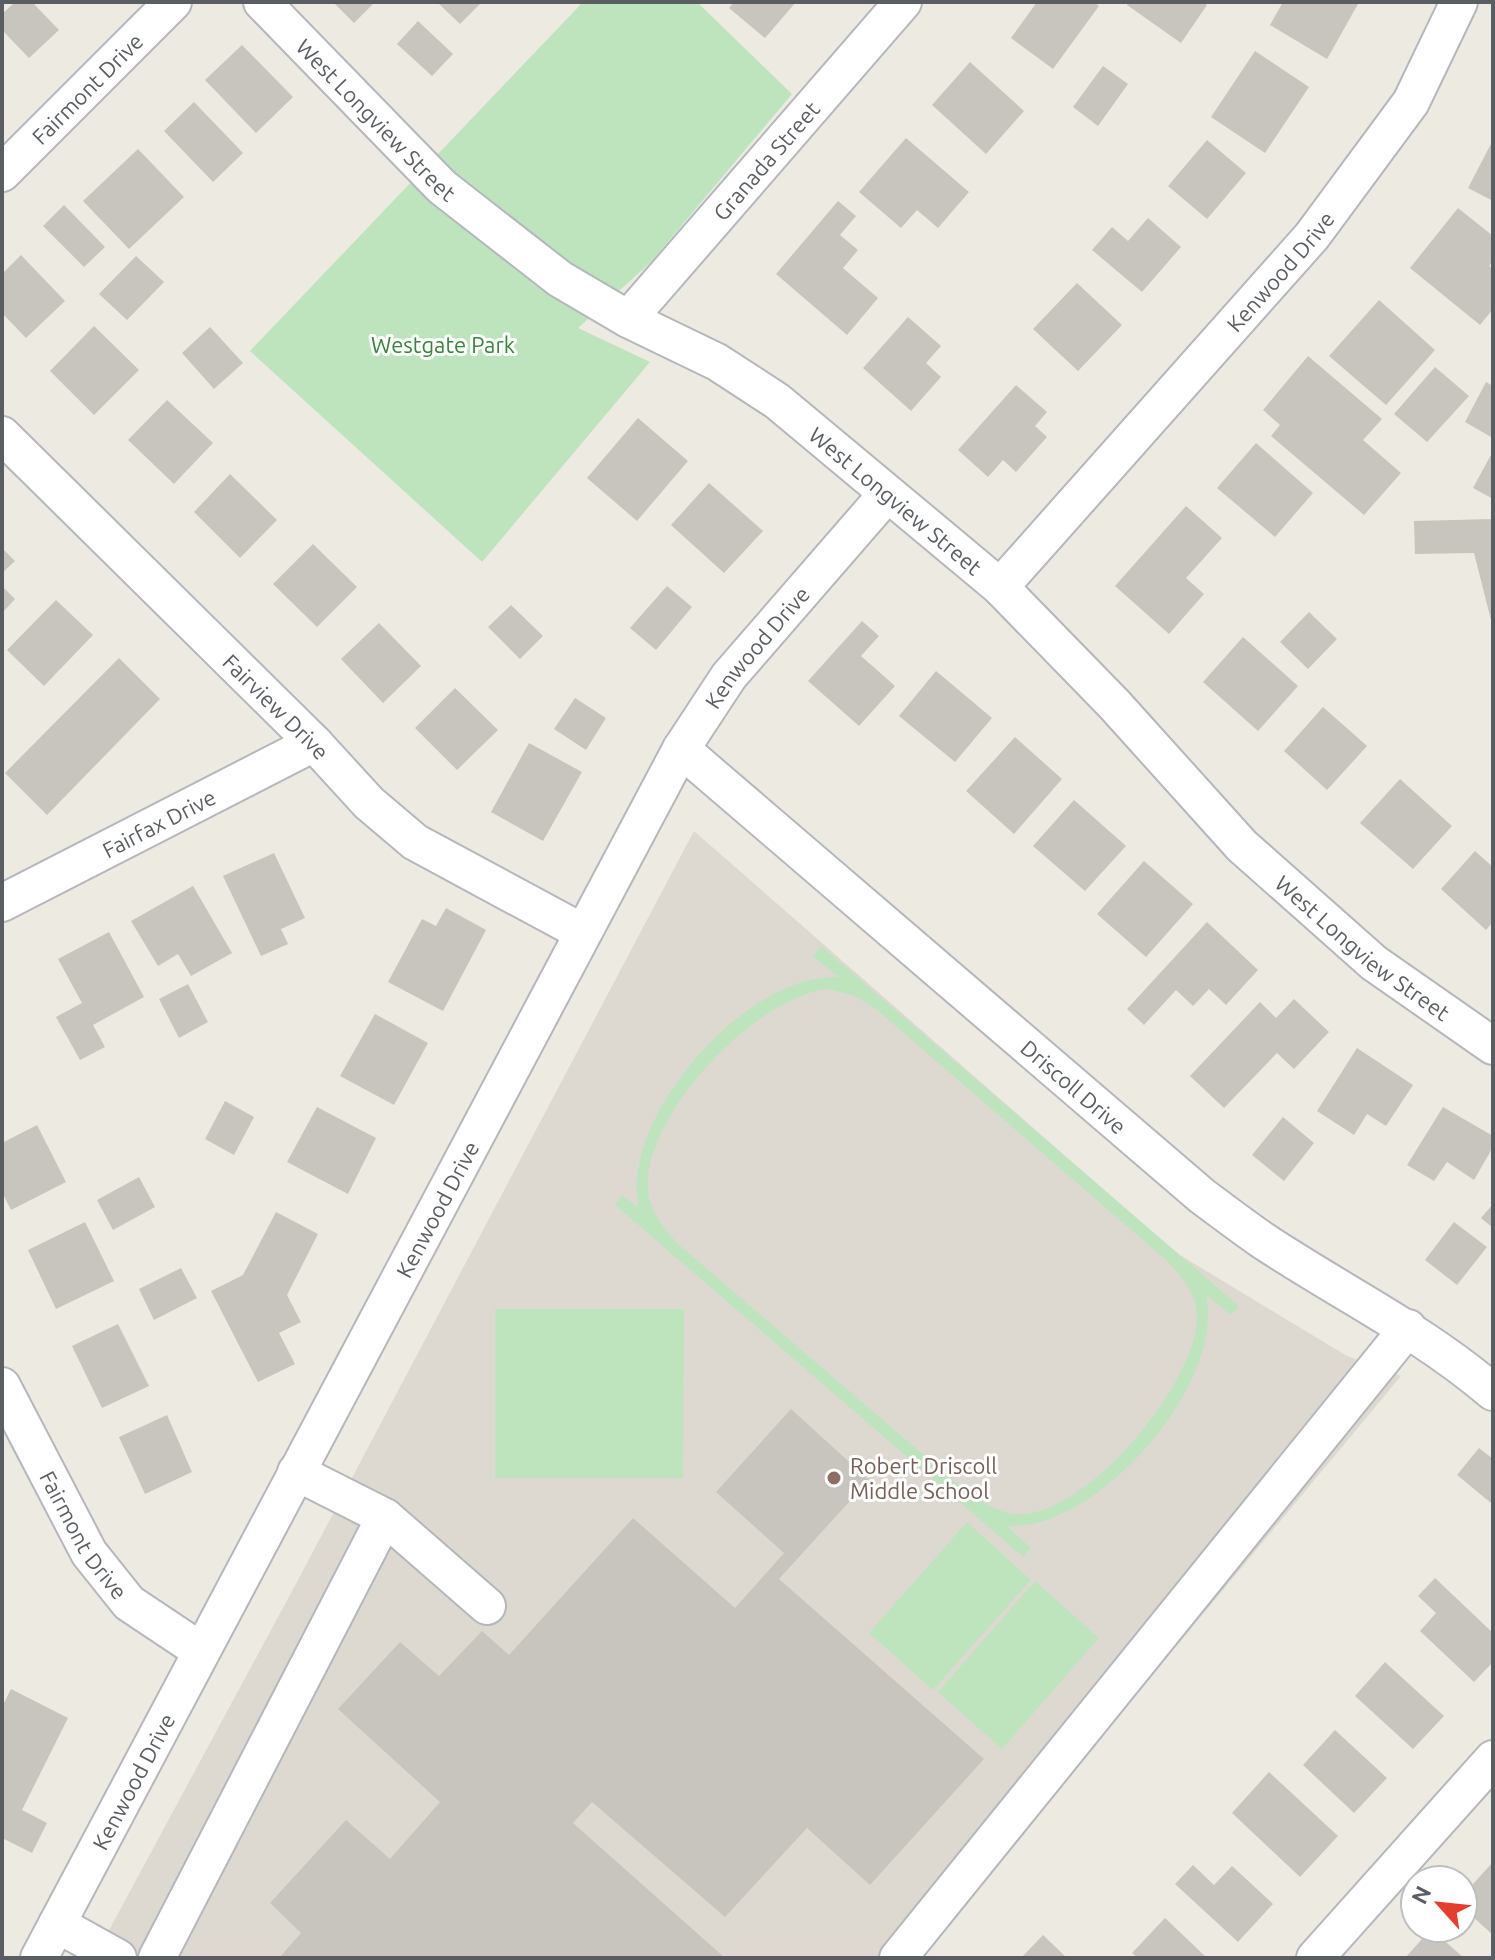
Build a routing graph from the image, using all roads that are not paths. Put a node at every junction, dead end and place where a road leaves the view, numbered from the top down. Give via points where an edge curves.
1 (173, 2) edge
2 (262, 2) edge
3 (903, 2) edge
4 (1459, 2) edge
5 (2, 173) edge
6 (628, 319) junction
7 (2, 435) edge
8 (887, 494) junction
9 (1000, 587) junction
10 (314, 743) junction
11 (681, 749) junction
12 (2, 903) edge
13 (582, 932) junction
14 (1493, 1046) edge
15 (1408, 1328) junction
16 (2, 1386) edge
17 (1493, 1392) edge
18 (296, 1472) junction
19 (385, 1517) junction
20 (487, 1606) dead end
21 (201, 1651) junction
22 (1493, 1759) edge
23 (57, 1924) junction
24 (39, 1958) edge
25 (118, 1958) edge
26 (157, 1958) edge
27 (898, 1958) edge
28 (1315, 1958) edge

1 - 5 street, Fairmont Drive
2 - 6 street, West Longview Street via 442,187 560,279
3 - 6 street, Granada Street
4 - 9 street, Kenwood Drive via 1411,102 1312,236
6 - 8 street, West Longview Street via 717,362 777,401
7 - 10 street, Fairview Drive
8 - 9 street, West Longview Street
8 - 11 street, Kenwood Drive via 729,676
9 - 14 street, West Longview Street via 1242,846 1374,963
10 - 12 street, Fairfax Drive
10 - 13 street, Fairview Drive via 369,803 415,842
11 - 13 street, Kenwood Drive
11 - 15 street, Driscoll Drive via 1202,1196 1262,1240
13 - 18 street, Kenwood Drive
15 - 17 street, Driscoll Drive
15 - 27 street
16 - 21 street, Fairmont Drive via 89,1553 129,1603
18 - 19 street
18 - 21 street, Kenwood Drive
19 - 20 street
19 - 26 street
21 - 23 street, Kenwood Drive
22 - 28 street
23 - 24 street, Kenwood Drive
23 - 25 street

